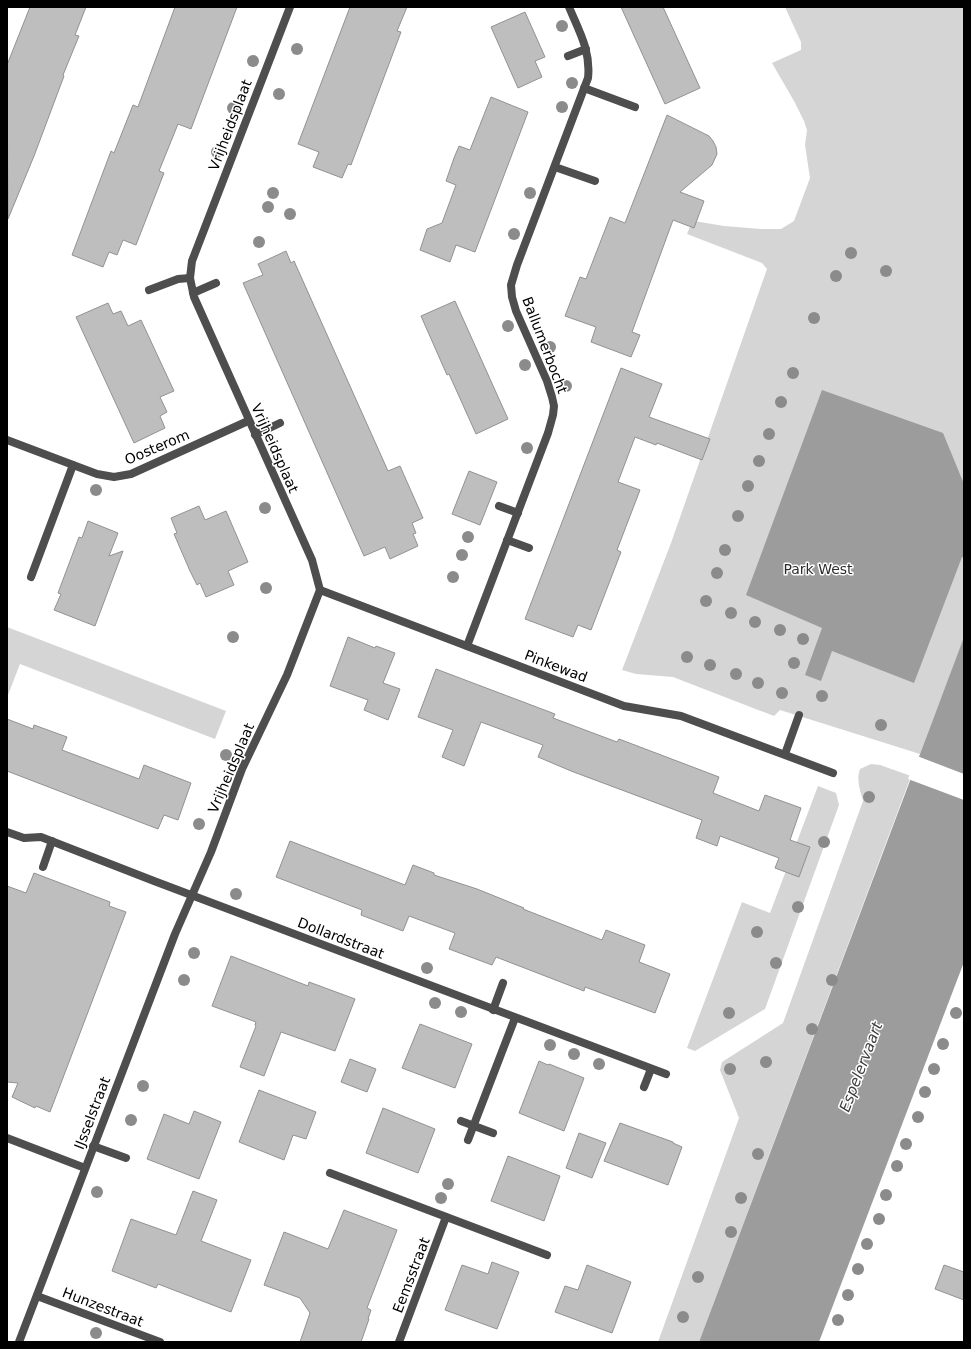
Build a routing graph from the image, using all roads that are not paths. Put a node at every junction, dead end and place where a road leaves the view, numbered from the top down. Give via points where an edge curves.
1 (290, 7) edge
2 (568, 7) edge
3 (586, 49) junction
4 (568, 56) dead end
5 (584, 88) junction
6 (635, 107) dead end
7 (555, 167) junction
8 (595, 182) dead end
9 (190, 278) junction
10 (216, 283) dead end
11 (149, 290) dead end
12 (193, 293) junction
13 (248, 420) junction
14 (280, 423) dead end
15 (255, 435) junction
16 (7, 440) edge
17 (73, 465) junction
18 (499, 506) dead end
19 (518, 513) junction
20 (507, 540) junction
21 (529, 548) dead end
22 (31, 577) dead end
23 (320, 590) junction
24 (467, 646) junction
25 (799, 715) dead end
26 (785, 754) junction
27 (833, 773) dead end
28 (7, 832) edge
29 (52, 841) junction
30 (43, 867) dead end
31 (192, 895) junction
32 (503, 983) dead end
33 (493, 1010) junction
34 (515, 1018) junction
35 (651, 1069) junction
36 (666, 1074) dead end
37 (644, 1087) dead end
38 (461, 1121) dead end
39 (474, 1126) junction
40 (493, 1133) dead end
41 (7, 1138) edge
42 (468, 1140) dead end
43 (94, 1146) junction
44 (126, 1158) dead end
45 (85, 1168) junction
46 (330, 1173) dead end
47 (446, 1217) junction
48 (547, 1255) dead end
49 (37, 1296) junction
50 (19, 1342) edge
51 (160, 1342) edge
52 (399, 1342) edge

1 - 9 street, Vrijheidsplaat via 192,261
2 - 3 street, Ballumerbocht
3 - 4 street
3 - 5 street, Ballumerbocht via 589,64
5 - 6 street
5 - 7 street, Ballumerbocht
7 - 8 street
7 - 19 street, Ballumerbocht via 511,285 514,304 547,381 554,406 552,423
9 - 11 street via 178,279
9 - 12 street, Vrijheidsplaat
10 - 12 street
12 - 13 street, Vrijheidsplaat
13 - 15 street, Vrijheidsplaat
13 - 17 street, Oosterom via 131,474 106,476
14 - 15 street
15 - 23 street, Vrijheidsplaat via 312,560
16 - 17 street, Oosterom
17 - 22 street
18 - 19 street
19 - 20 street, Ballumerbocht
20 - 21 street
20 - 24 street, Ballumerbocht
23 - 24 street, Pinkewad
23 - 31 street, Vrijheidsplaat via 288,675 242,769
24 - 26 street, Pinkewad via 624,706 682,716
25 - 26 street
26 - 27 street, Pinkewad
28 - 29 street, Dollardstraat via 24,838 41,837
29 - 30 street
29 - 31 street, Dollardstraat
31 - 33 street, Dollardstraat
31 - 43 street, IJsselstraat
32 - 33 street
33 - 34 street, Dollardstraat
34 - 35 street, Dollardstraat
34 - 39 street
35 - 36 street, Dollardstraat
35 - 37 street
38 - 39 street
39 - 40 street
39 - 42 street
41 - 45 street
43 - 44 street
43 - 45 street, IJsselstraat
45 - 49 street, IJsselstraat
46 - 47 street
47 - 48 street
47 - 52 street, Eemsstraat
49 - 50 street, IJsselstraat
49 - 51 street, Hunzestraat

